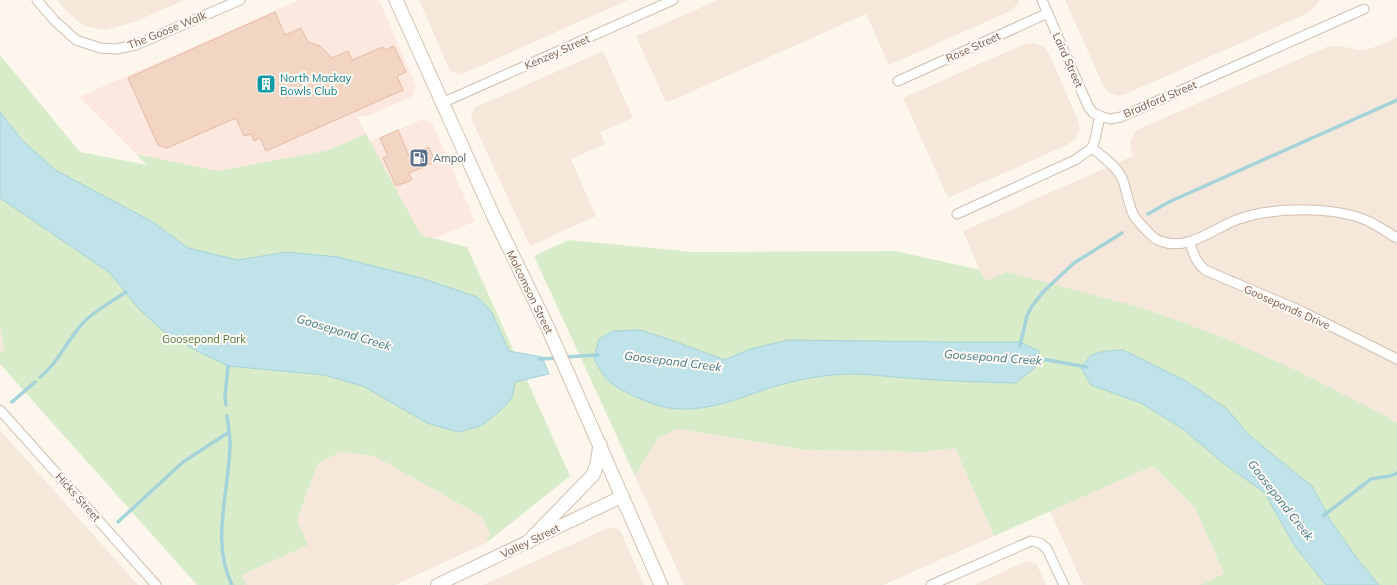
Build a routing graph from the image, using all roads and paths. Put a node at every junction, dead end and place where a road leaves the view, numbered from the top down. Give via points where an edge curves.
1 (38, 0) edge
2 (240, 0) edge
3 (396, 0) edge
4 (673, 0) edge
5 (1042, 0) edge
6 (1364, 9) dead end
7 (1048, 13) junction
8 (898, 81) dead end
9 (442, 103) junction
10 (1100, 116) junction
11 (1092, 148) junction
12 (957, 214) dead end
13 (1397, 238) edge
14 (1190, 242) junction
15 (1397, 359) edge
16 (0, 410) edge
17 (600, 444) junction
18 (623, 496) junction
19 (527, 542) junction
20 (156, 585) edge
21 (437, 585) edge
22 (661, 585) edge
23 (931, 585) edge
24 (1064, 585) edge

1 - 2 street, The Goose Walk via 54,20 76,40 100,48 116,49 136,45
3 - 9 main road, Malcomson Street
4 - 9 street, Kenzey Street
5 - 7 street, Laird Street
6 - 10 street, Bradford Street via 1121,116 1110,119
7 - 8 street, Rose Street
7 - 10 street, Laird Street via 1088,106 1093,113
9 - 17 main road, Malcomson Street
10 - 11 street
11 - 12 street via 1059,168
11 - 14 street via 1103,156 1121,177 1134,215 1151,236 1160,241 1176,244
13 - 14 street via 1367,221 1339,213 1292,209 1241,218
14 - 15 street, Gooseponds Drive via 1195,258 1205,270 1301,311
16 - 20 street, Hicks Street
17 - 18 main road, Malcomson Street
17 - 19 main road via 593,475
18 - 19 street, Valley Street
18 - 22 main road, Malcomson Street
19 - 21 street, Valley Street
23 - 24 street via 1031,541 1040,543 1047,549

